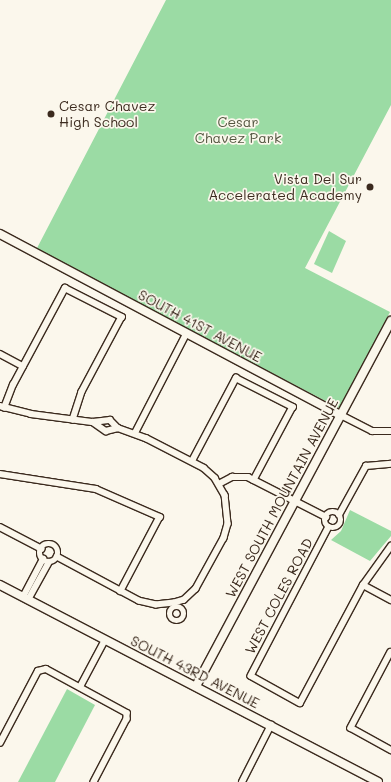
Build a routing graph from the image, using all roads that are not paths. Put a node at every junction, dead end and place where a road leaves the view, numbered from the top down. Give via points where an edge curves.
1 (0, 234) edge
2 (391, 321) edge
3 (186, 334) junction
4 (0, 354) edge
5 (23, 366) junction
6 (2, 407) edge
7 (342, 414) junction
8 (73, 420) junction
9 (93, 422) junction
10 (118, 428) junction
11 (391, 431) edge
12 (135, 433) junction
13 (192, 461) junction
14 (391, 464) edge
15 (0, 474) edge
16 (254, 480) junction
17 (219, 484) junction
18 (296, 500) junction
19 (339, 515) junction
20 (326, 517) junction
21 (0, 527) edge
22 (329, 527) junction
23 (391, 546) edge
24 (42, 549) junction
25 (57, 557) junction
26 (46, 560) junction
27 (0, 585) edge
28 (363, 585) junction
29 (121, 591) junction
30 (26, 598) junction
31 (391, 600) edge
32 (105, 640) junction
33 (391, 652) edge
34 (196, 686) junction
35 (80, 687) junction
36 (271, 725) junction
37 (0, 743) edge
38 (391, 750) edge
39 (369, 780) edge
40 (94, 782) edge
41 (242, 782) edge
42 (378, 782) edge

1 - 3 street, SOUTH 41ST AVENUE
2 - 7 street, WEST SOUTH MOUNTAIN AVENUE
3 - 7 street, SOUTH 41ST AVENUE
3 - 12 street
4 - 5 street
5 - 6 street
5 - 8 street via 66,288 122,317 82,392
6 - 8 street
7 - 11 street, SOUTH 41ST AVENUE via 372,431
7 - 18 street, WEST SOUTH MOUNTAIN AVENUE
8 - 9 street
9 - 10 street via 106,431
9 - 10 street via 110,420
10 - 12 street
12 - 13 street
13 - 16 street via 236,378 293,408
13 - 17 street via 204,468
14 - 19 street, WEST COLES ROAD via 366,466
15 - 29 street via 96,489 160,517
16 - 17 street via 236,476
16 - 18 street
17 - 29 street via 227,505 228,524 224,538 196,589 175,605 148,604
18 - 20 street
18 - 34 street, WEST SOUTH MOUNTAIN AVENUE
19 - 20 street via 332,512
19 - 22 street, WEST COLES ROAD via 341,520 338,526
20 - 22 street, WEST COLES ROAD via 326,524
21 - 24 street
22 - 28 street, WEST COLES ROAD via 251,676 300,703
23 - 28 street
24 - 25 street via 48,545 54,546
24 - 26 street
25 - 26 street
25 - 29 street
26 - 30 street
27 - 30 street, SOUTH 43RD AVENUE
28 - 31 street
30 - 32 street, SOUTH 43RD AVENUE
32 - 34 street, SOUTH 43RD AVENUE
32 - 35 street
33 - 38 street via 350,728
34 - 36 street, SOUTH 43RD AVENUE
35 - 37 street via 41,668
35 - 40 street via 126,711 128,715
36 - 39 street, SOUTH 43RD AVENUE
36 - 41 street
39 - 42 street, SOUTH 43RD AVENUE

